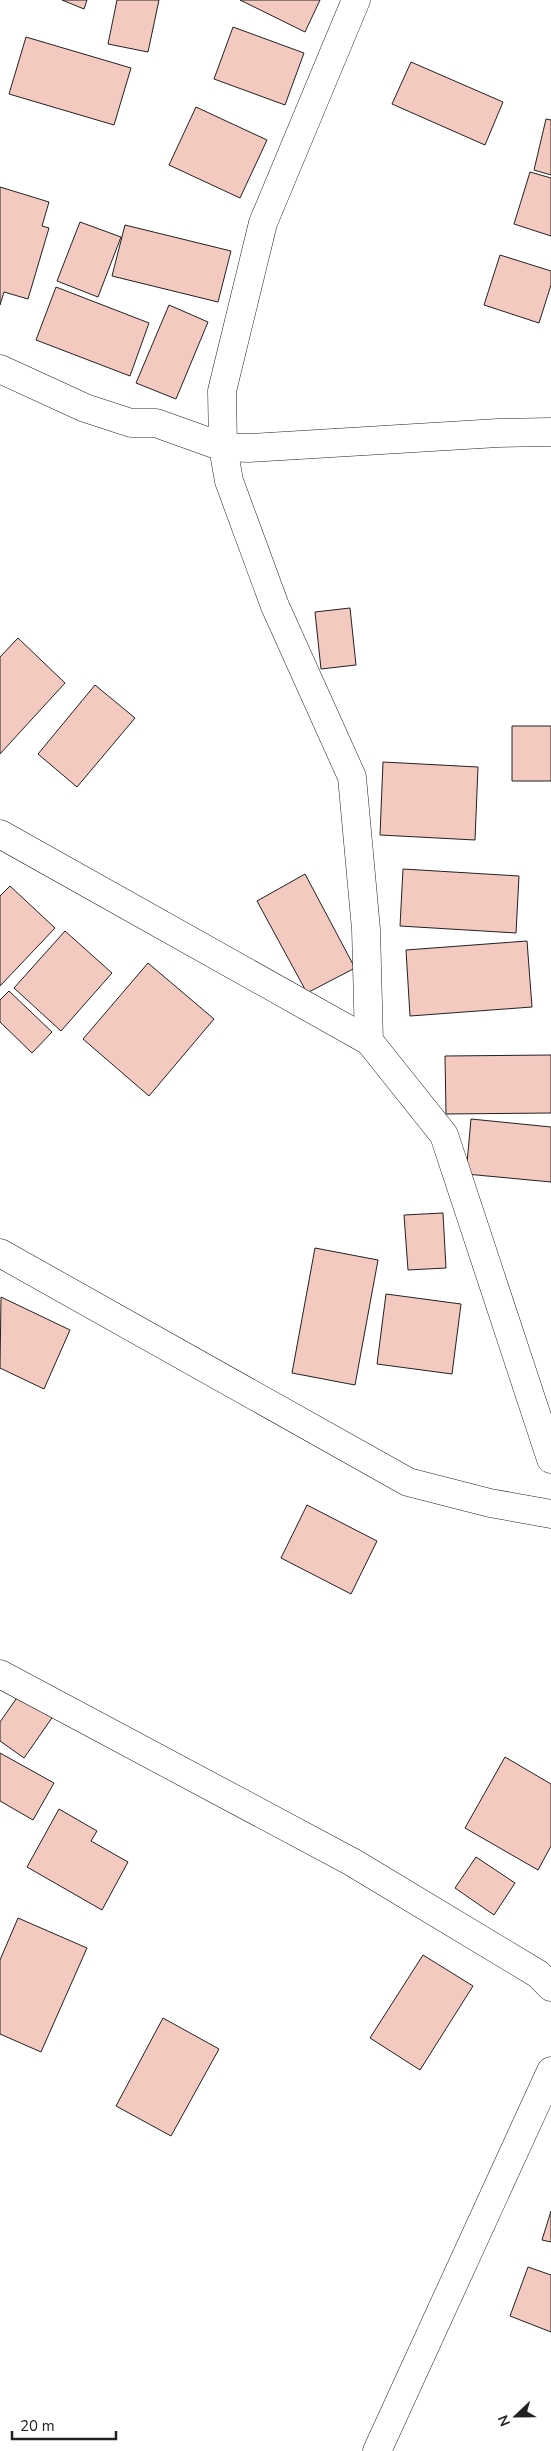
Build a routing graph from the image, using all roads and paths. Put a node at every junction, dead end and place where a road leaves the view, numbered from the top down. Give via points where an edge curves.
1 (356, 0) edge
2 (0, 369) edge
3 (551, 432) edge
4 (223, 447) junction
5 (0, 834) edge
6 (369, 1041) junction
7 (0, 1253) edge
8 (551, 1459) edge
9 (551, 1514) edge
10 (0, 1675) edge
11 (551, 1987) edge
12 (551, 2071) edge
13 (377, 2451) edge

1 - 4 street via 263,223 222,390
2 - 4 street via 86,408 131,423 156,424
3 - 4 street
4 - 6 street via 229,481 275,606 352,777 366,929
5 - 6 street
6 - 8 street via 444,1135
7 - 9 street via 408,1482 490,1503
10 - 11 street via 352,1862 538,1974
12 - 13 street

